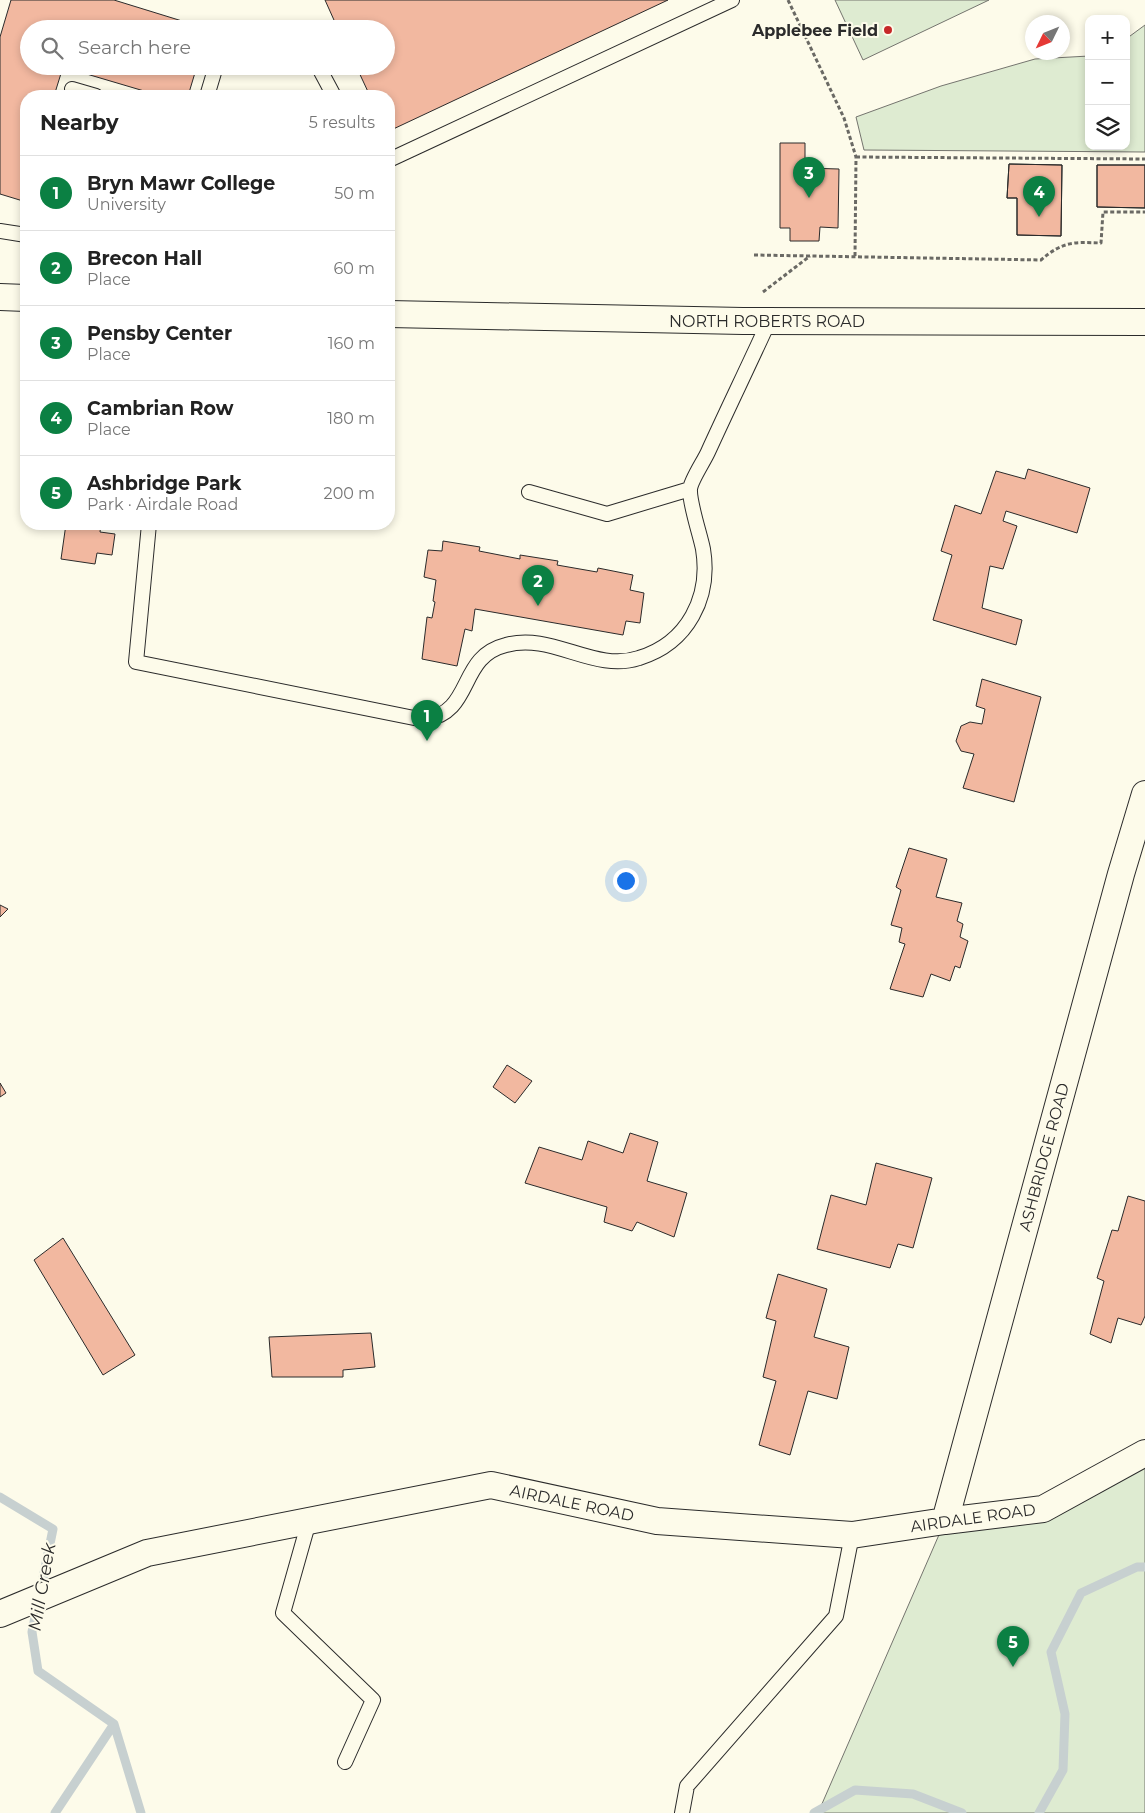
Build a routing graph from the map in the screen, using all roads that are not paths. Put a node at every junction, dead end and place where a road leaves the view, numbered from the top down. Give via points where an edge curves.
1 (732, 0) edge
2 (213, 75) edge
3 (323, 75) edge
4 (72, 89) dead end
5 (75, 90) edge
6 (209, 90) edge
7 (331, 90) edge
8 (395, 157) edge
9 (0, 231) edge
10 (20, 234) edge
11 (0, 297) edge
12 (20, 298) edge
13 (395, 314) edge
14 (769, 321) junction
15 (1145, 322) edge
16 (690, 489) junction
17 (529, 492) dead end
18 (148, 530) edge
19 (1145, 794) edge
20 (1133, 874) edge
21 (1145, 1453) edge
22 (309, 1521) junction
23 (945, 1521) junction
24 (852, 1536) junction
25 (0, 1614) edge
26 (345, 1762) dead end
27 (682, 1813) edge

1 - 8 lane
2 - 6 lane
3 - 7 lane
4 - 5 lane
9 - 10 lane
11 - 12 street
13 - 14 street, NORTH ROBERTS ROAD
14 - 15 street, NORTH ROBERTS ROAD
14 - 16 lane
16 - 17 lane via 607,514
16 - 18 lane via 706,578 699,605 685,629 664,648 638,659 610,662 526,641 504,645 484,657 469,674 455,705 435,718 424,720 136,662
19 - 20 street, ASHBRIDGE ROAD
20 - 23 street, ASHBRIDGE ROAD
21 - 23 street, AIRDALE ROAD via 1043,1509
22 - 24 street, AIRDALE ROAD via 491,1485 657,1521
22 - 25 street, AIRDALE ROAD via 147,1553
22 - 26 lane via 283,1613 373,1700
23 - 24 street, AIRDALE ROAD
24 - 27 lane via 836,1616 687,1786

